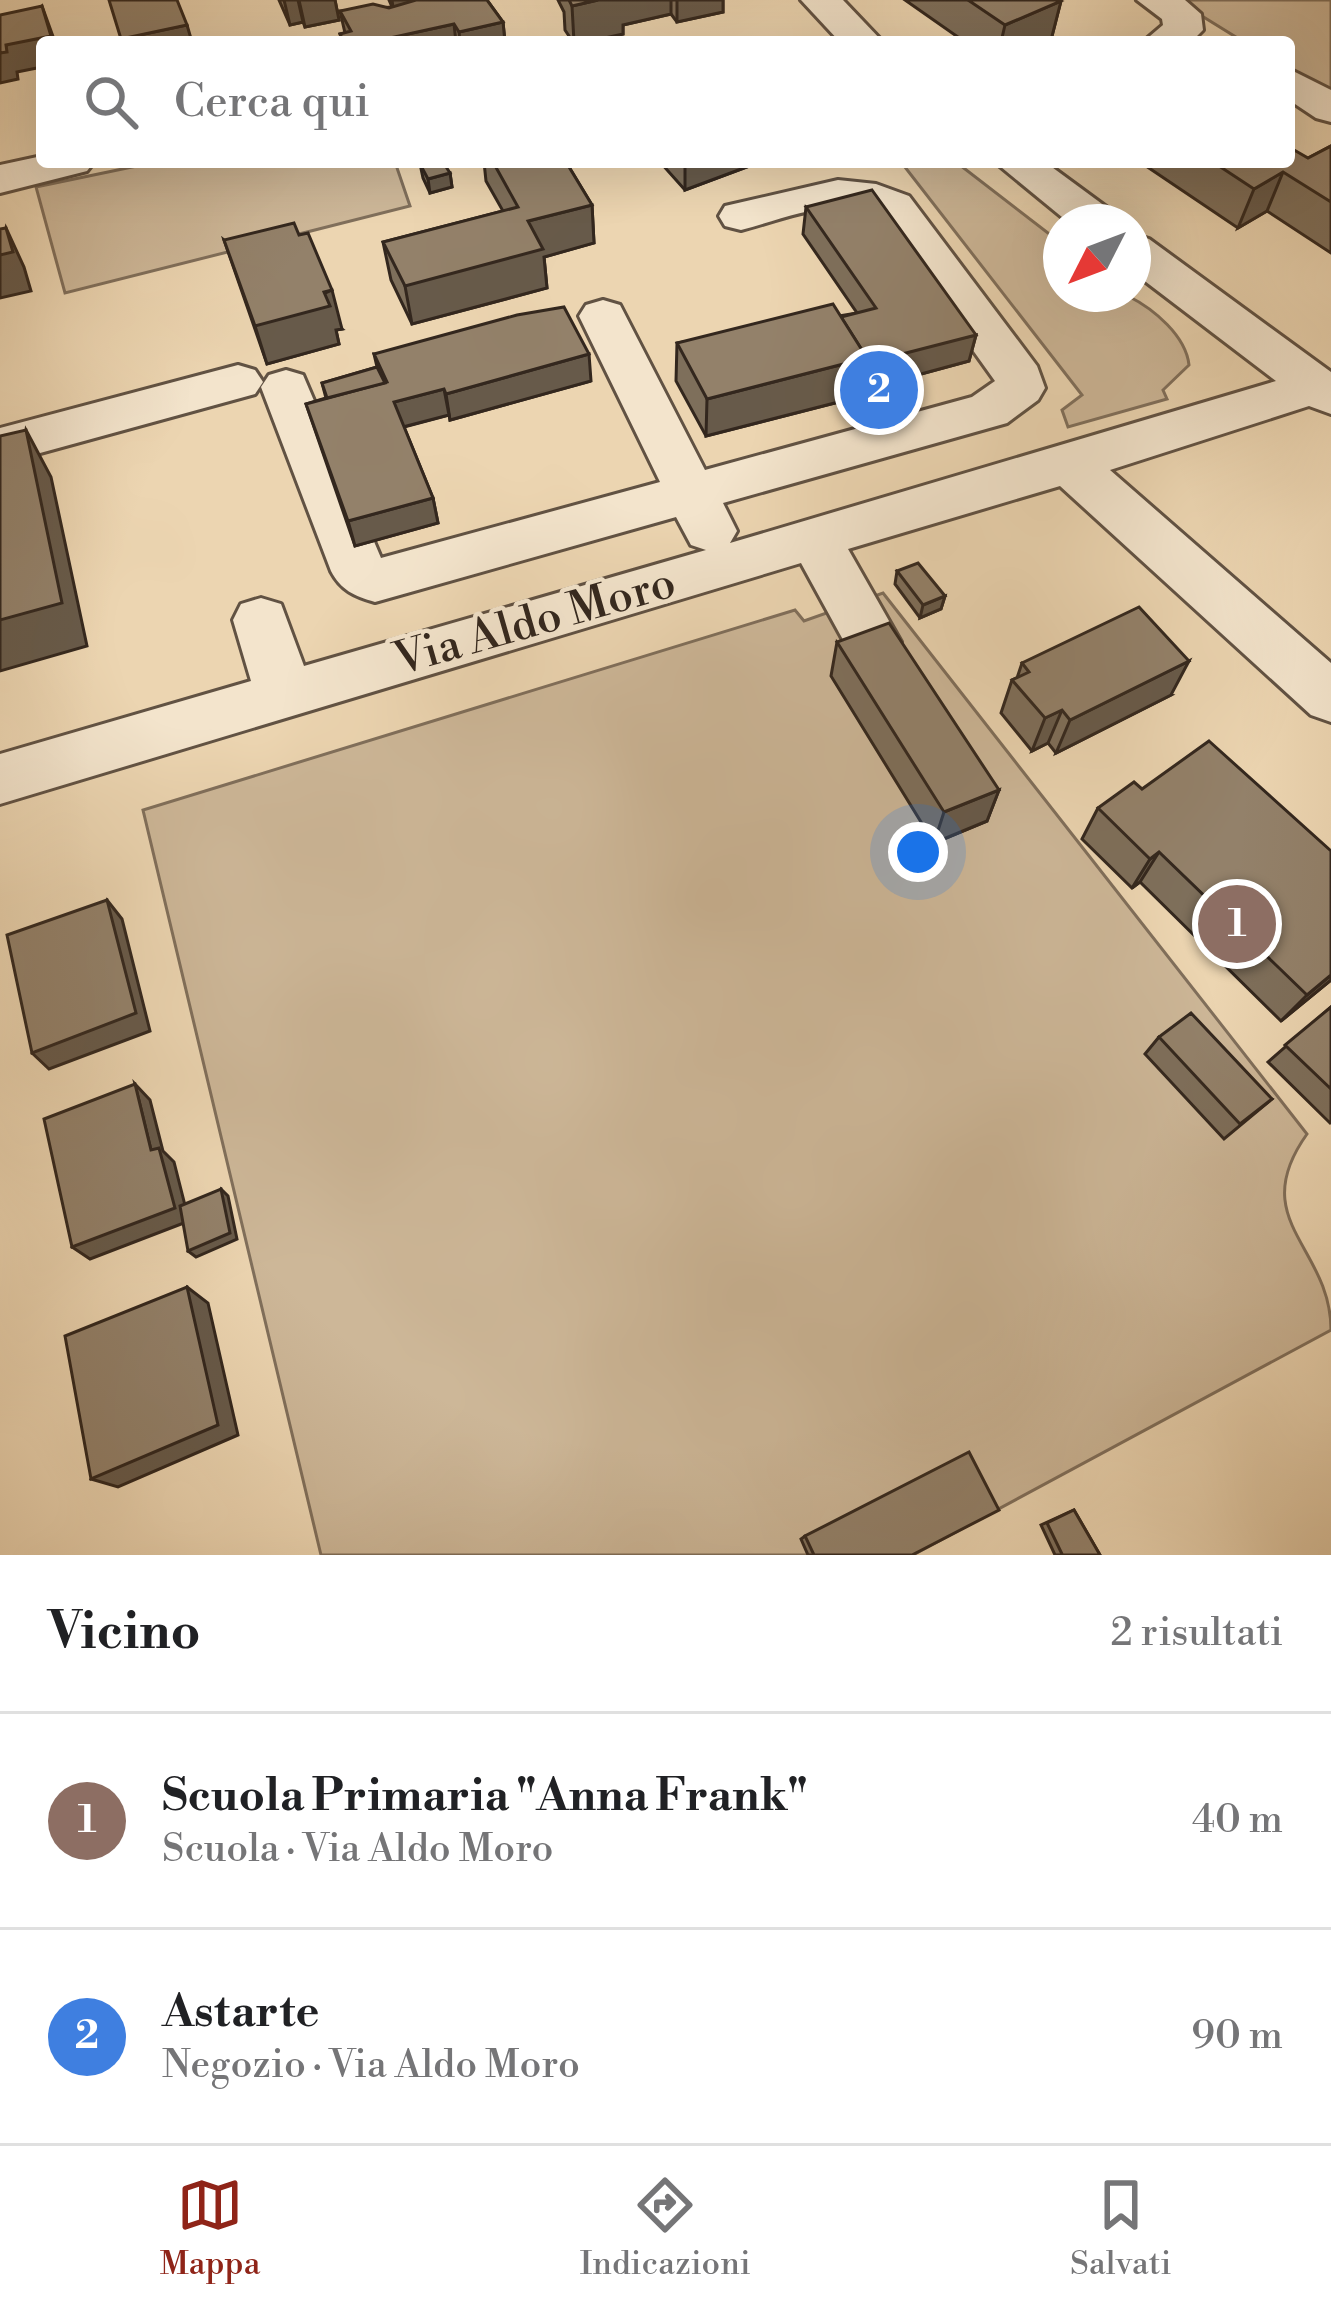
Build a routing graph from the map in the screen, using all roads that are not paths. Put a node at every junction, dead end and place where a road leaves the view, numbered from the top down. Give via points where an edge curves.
1 (821, 0) edge
2 (1157, 0) edge
3 (843, 36) edge
4 (1173, 36) edge
5 (1295, 85) edge
6 (1331, 110) edge
7 (45, 168) edge
8 (1025, 168) edge
9 (0, 178) edge
10 (1072, 204) edge
11 (741, 216) dead end
12 (1151, 262) edge
13 (603, 316) dead end
14 (1321, 390) edge
15 (0, 446) edge
16 (1069, 464) junction
17 (692, 495) junction
18 (814, 540) junction
19 (728, 565) junction
20 (261, 620) dead end
21 (872, 642) edge
22 (284, 695) junction
23 (1331, 698) edge
24 (0, 779) edge

1 - 3 street
2 - 4 street via 1181,14 1183,30
5 - 6 street
7 - 9 street
8 - 10 street
11 - 17 street via 852,191 876,194 972,311 1020,388 989,410
12 - 14 street, Via Aldo Moro
13 - 17 street
14 - 16 street, Via Aldo Moro
15 - 17 street via 262,384 358,571 376,580
16 - 18 street, Via Aldo Moro
16 - 23 street
17 - 19 street
18 - 19 street, Via Aldo Moro
18 - 21 street
19 - 22 street, Via Aldo Moro
20 - 22 street
22 - 24 street, Via Aldo Moro

